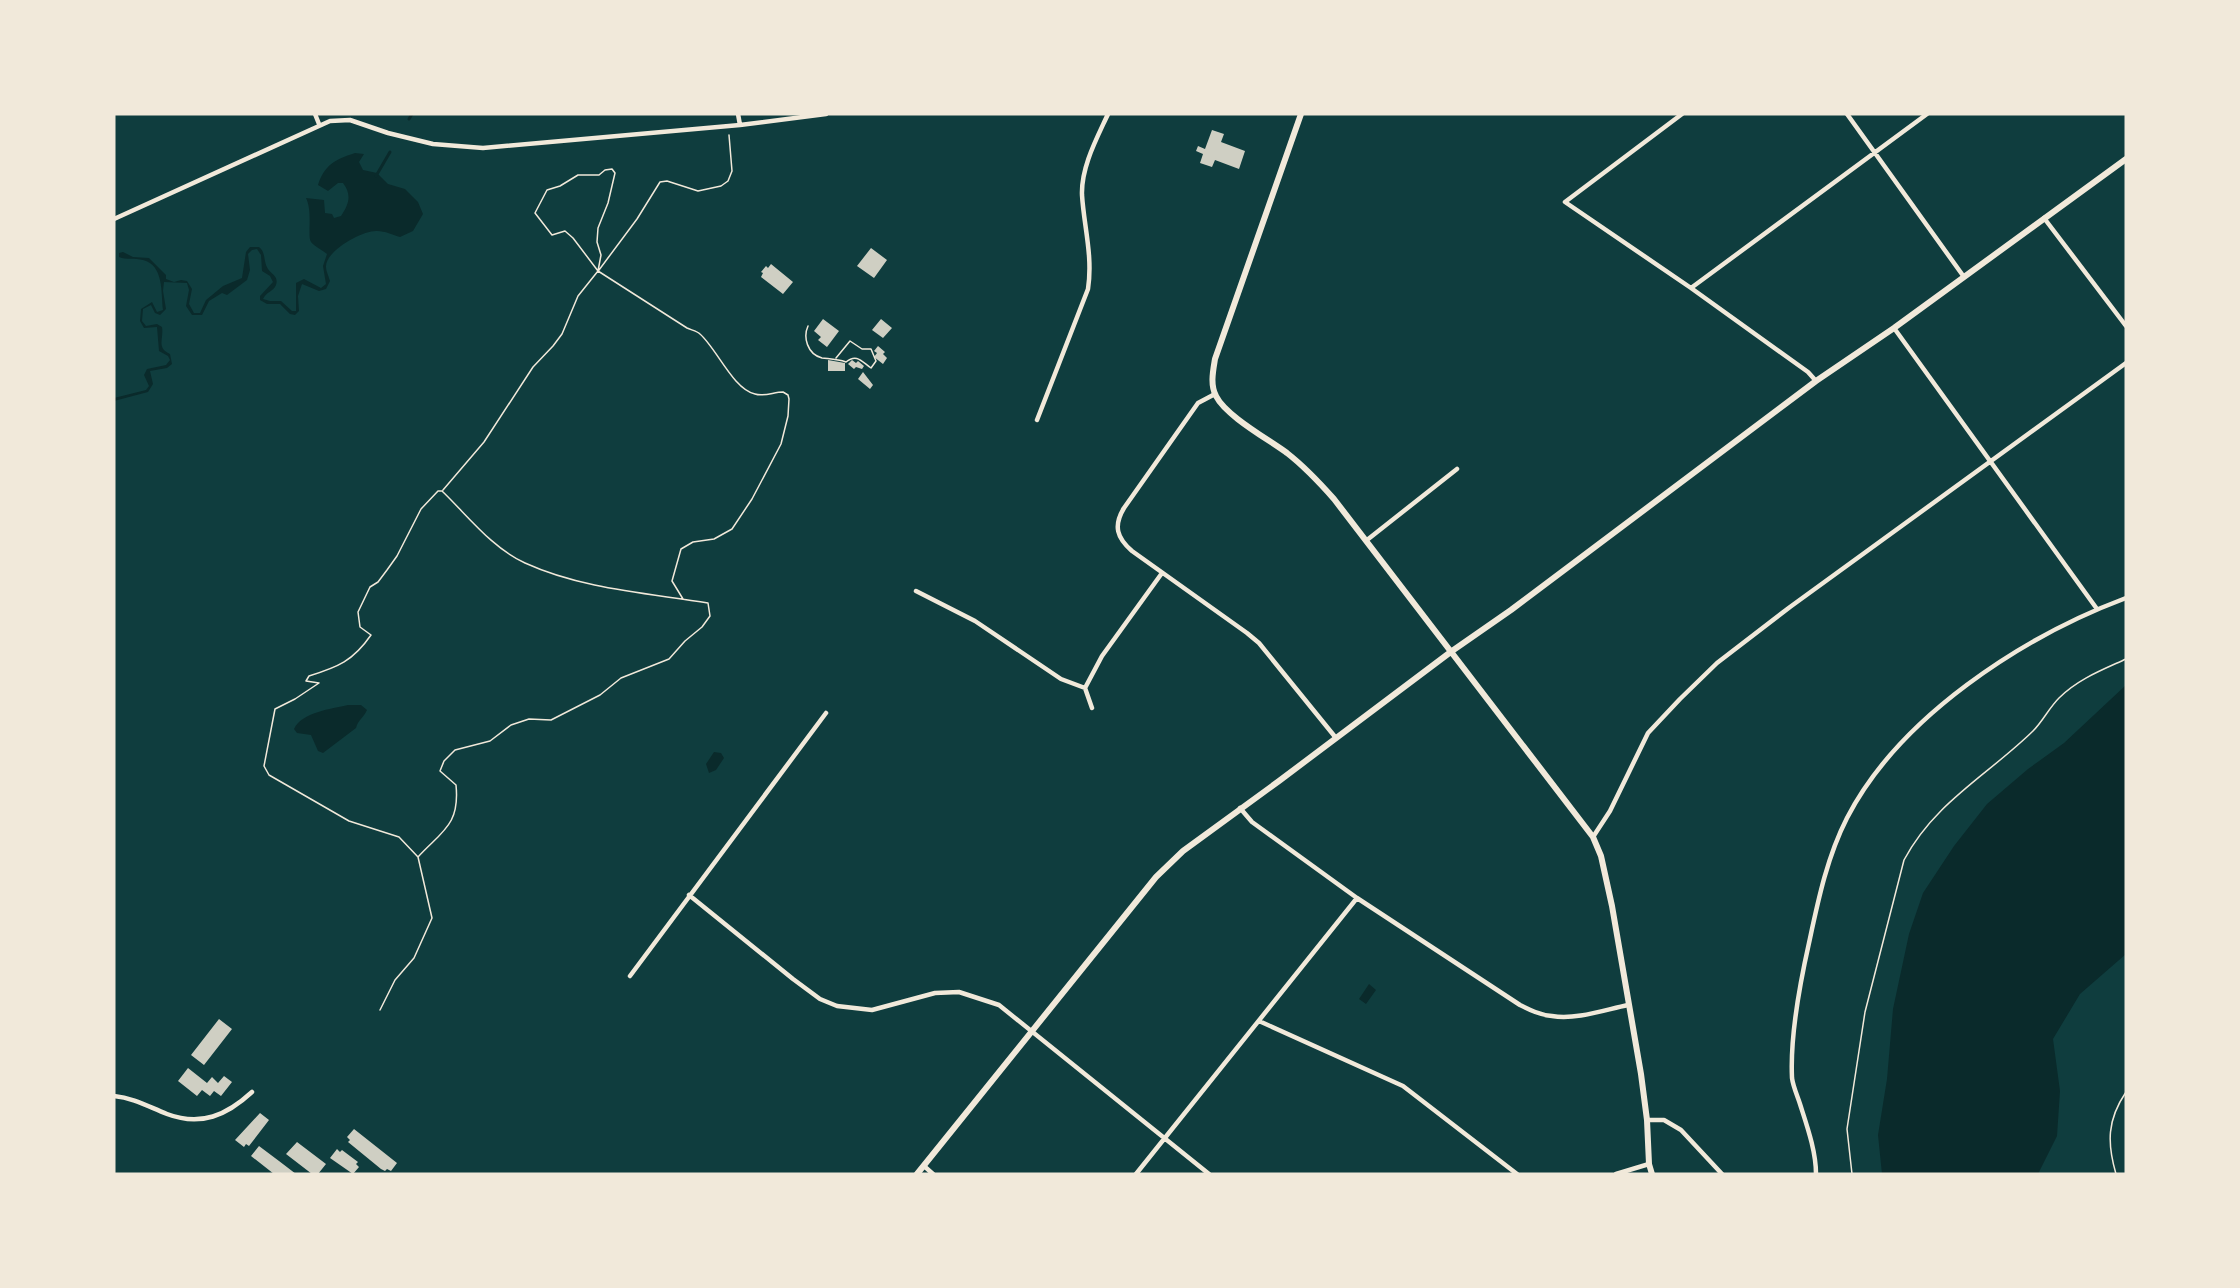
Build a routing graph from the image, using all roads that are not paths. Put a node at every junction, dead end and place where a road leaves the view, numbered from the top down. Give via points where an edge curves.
1 (315, 114) edge
2 (738, 114) edge
3 (762, 114) edge
4 (825, 114) edge
5 (1108, 114) edge
6 (1301, 114) edge
7 (1682, 114) edge
8 (1847, 114) edge
9 (1927, 114) edge
10 (763, 122) junction
11 (319, 124) junction
12 (740, 125) junction
13 (1875, 153) junction
14 (2126, 159) edge
15 (2044, 218) junction
16 (114, 219) edge
17 (1964, 277) junction
18 (1691, 288) junction
19 (2126, 326) edge
20 (1894, 328) junction
21 (2126, 363) edge
22 (1816, 381) junction
23 (1215, 394) junction
24 (1037, 420) dead end
25 (1989, 462) junction
26 (1457, 469) dead end
27 (1367, 540) junction
28 (1162, 573) junction
29 (916, 591) dead end
30 (2126, 598) edge
31 (2097, 609) junction
32 (1452, 651) junction
33 (1085, 688) junction
34 (1092, 708) dead end
35 (826, 713) dead end
36 (1336, 738) junction
37 (1240, 808) junction
38 (1593, 837) junction
39 (689, 895) junction
40 (1357, 898) junction
41 (630, 976) dead end
42 (1628, 1005) junction
43 (1259, 1021) junction
44 (1033, 1031) junction
45 (252, 1092) dead end
46 (114, 1096) edge
47 (1647, 1120) junction
48 (1163, 1138) junction
49 (1649, 1164) junction
50 (924, 1166) junction
51 (917, 1174) edge
52 (933, 1174) edge
53 (1136, 1174) edge
54 (1209, 1174) edge
55 (1517, 1174) edge
56 (1616, 1174) edge
57 (1652, 1174) edge
58 (1722, 1174) edge
59 (1816, 1174) edge

1 - 11 street
2 - 12 street
3 - 10 street
4 - 10 street
5 - 24 street via 1083,182 1091,269 1088,289
6 - 23 main road via 1215,359
7 - 18 street via 1565,202
8 - 13 street
9 - 13 street
10 - 12 street
11 - 12 street via 350,120 418,141 463,148
11 - 16 street
13 - 17 street
13 - 18 street
14 - 15 main road
15 - 17 main road
15 - 19 street
17 - 20 main road
18 - 22 street
20 - 22 main road
20 - 25 street
21 - 25 street
22 - 32 main road
23 - 27 main road via 1233,414 1317,479
23 - 28 street via 1198,403 1118,518 1122,542
25 - 31 street
25 - 38 street via 1717,663 1648,733
26 - 27 street
27 - 32 main road
28 - 33 street via 1102,656
28 - 36 street via 1259,643
29 - 33 street via 975,621 1061,679
30 - 31 street
31 - 59 street via 2010,655 1936,709 1893,753 1846,820 1823,881 1803,969 1793,1044 1792,1080 1808,1129
32 - 36 main road
32 - 38 main road
33 - 34 street
35 - 39 street
36 - 37 main road
37 - 40 street via 1252,822
37 - 44 main road via 1162,870
38 - 42 main road via 1612,906
39 - 41 street
39 - 44 street via 793,979 837,1006 872,1010 935,993 959,992 999,1005
40 - 42 street via 1539,1014 1571,1016
40 - 43 street
42 - 47 main road
43 - 48 street
43 - 55 street via 1403,1086
44 - 48 street
44 - 50 main road
45 - 46 street via 224,1113 191,1120
47 - 49 main road
47 - 58 street via 1664,1120 1681,1130
48 - 53 street
48 - 54 street
49 - 56 street
49 - 57 main road
50 - 51 main road
50 - 52 street

